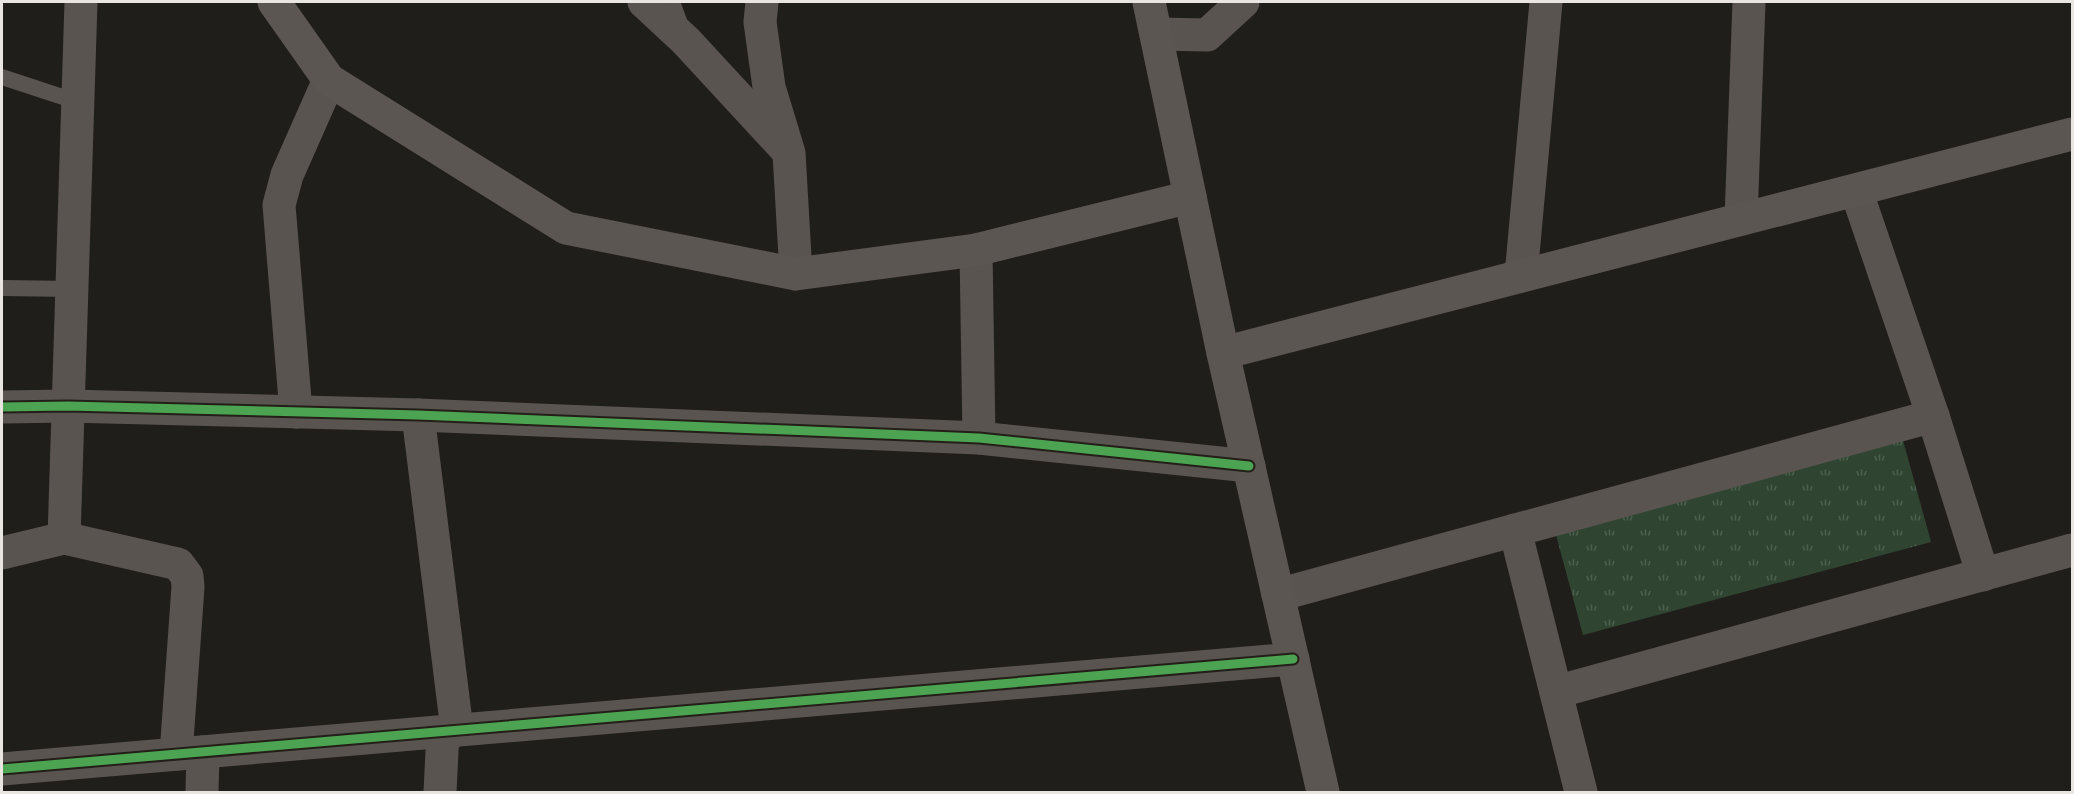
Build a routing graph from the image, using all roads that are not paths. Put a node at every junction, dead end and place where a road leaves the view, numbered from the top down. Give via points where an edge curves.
1 (81, 2) edge
2 (274, 2) edge
3 (644, 2) edge
4 (672, 2) edge
5 (762, 2) edge
6 (1149, 2) edge
7 (1243, 2) edge
8 (1546, 2) edge
9 (1749, 2) edge
10 (1156, 34) junction
11 (686, 41) junction
12 (2, 76) edge
13 (329, 80) junction
14 (78, 102) junction
15 (2073, 134) edge
16 (789, 153) junction
17 (1856, 190) junction
18 (1190, 197) junction
19 (1741, 219) junction
20 (976, 250) junction
21 (796, 274) junction
22 (1521, 276) junction
23 (2, 288) edge
24 (72, 289) junction
25 (1223, 352) junction
26 (68, 406) junction
27 (2, 407) edge
28 (296, 412) junction
29 (418, 415) junction
30 (1933, 416) junction
31 (979, 438) junction
32 (1249, 466) junction
33 (1515, 530) junction
34 (64, 538) junction
35 (2073, 550) edge
36 (2, 553) edge
37 (1983, 575) junction
38 (1278, 595) junction
39 (1293, 659) junction
40 (1556, 692) junction
41 (450, 731) junction
42 (190, 753) junction
43 (2, 770) edge
44 (202, 792) edge
45 (440, 792) edge
46 (1323, 792) edge
47 (1581, 792) edge

1 - 14 street
2 - 13 street
3 - 11 street
4 - 11 lane
5 - 16 street via 760,22 769,87
6 - 10 street
7 - 10 street via 1207,35
8 - 22 street
9 - 19 street
10 - 18 street
11 - 16 street
12 - 14 lane
13 - 21 street via 566,228
13 - 28 street via 287,175 279,205
14 - 24 street
15 - 17 street
16 - 21 street
17 - 19 street
17 - 30 street
18 - 20 street
18 - 25 street
19 - 22 street
20 - 21 street
20 - 31 street
22 - 25 street
23 - 24 lane
24 - 26 street
25 - 32 street
26 - 27 street
26 - 28 street
26 - 34 street
28 - 29 street
29 - 31 street
29 - 41 street
30 - 33 street
30 - 37 street
31 - 32 street
32 - 38 street
33 - 38 street
33 - 40 street
34 - 36 street
34 - 42 street via 178,564 187,576
35 - 37 street
37 - 40 street
38 - 39 street
39 - 41 street
39 - 46 street
40 - 47 street
41 - 42 street
41 - 45 street
42 - 43 street
42 - 44 street

